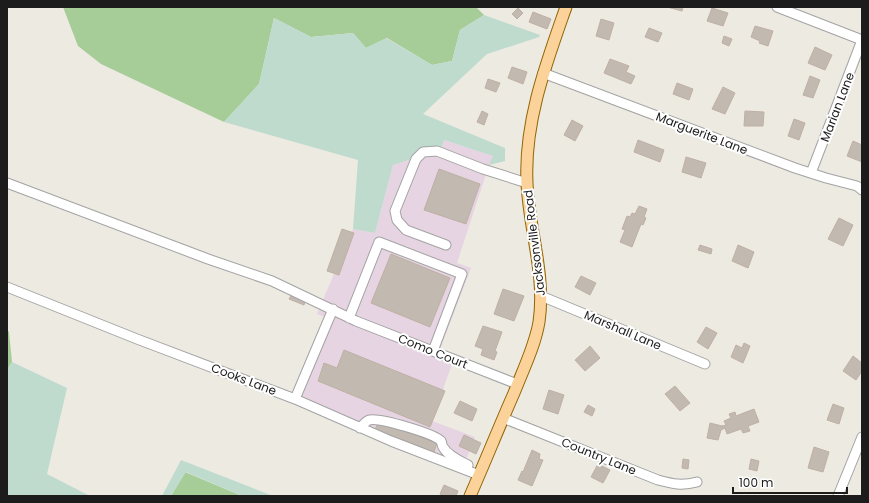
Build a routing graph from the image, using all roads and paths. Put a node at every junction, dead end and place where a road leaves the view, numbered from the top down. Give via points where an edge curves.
1 (566, 7) edge
2 (777, 7) edge
3 (862, 40) edge
4 (543, 73) junction
5 (811, 173) junction
6 (7, 183) edge
7 (527, 183) junction
8 (862, 190) edge
9 (446, 245) dead end
10 (7, 286) edge
11 (541, 296) junction
12 (333, 309) junction
13 (349, 318) junction
14 (433, 352) junction
15 (705, 364) dead end
16 (517, 384) junction
17 (295, 399) junction
18 (503, 418) junction
19 (360, 428) junction
20 (862, 437) edge
21 (480, 473) junction
22 (697, 482) dead end
23 (470, 496) edge
24 (838, 496) edge

1 - 4 main road, Jacksonville Road
2 - 3 street
3 - 5 street, Marian Lane
4 - 5 street, Marguerite Lane
4 - 7 main road, Jacksonville Road via 533,111
5 - 8 street, Marguerite Lane via 857,186
6 - 12 street, Como Court via 272,281
7 - 9 street via 437,151 423,152 416,159 395,211 397,220 406,230
7 - 11 main road, Jacksonville Road
10 - 17 street, Cooks Lane
11 - 15 street, Marshall Lane
11 - 16 main road, Jacksonville Road via 536,337
12 - 13 street, Como Court
12 - 17 street
13 - 14 street, Como Court
13 - 14 street via 379,242 462,274
14 - 16 street, Como Court
16 - 18 main road, Jacksonville Road
17 - 19 street, Cooks Lane
18 - 21 main road, Jacksonville Road
18 - 22 street, Country Lane via 658,480 686,485
19 - 21 street, Cooks Lane
19 - 21 street via 369,420 376,420 432,435 459,461
20 - 24 street
21 - 23 main road, Jacksonville Road

